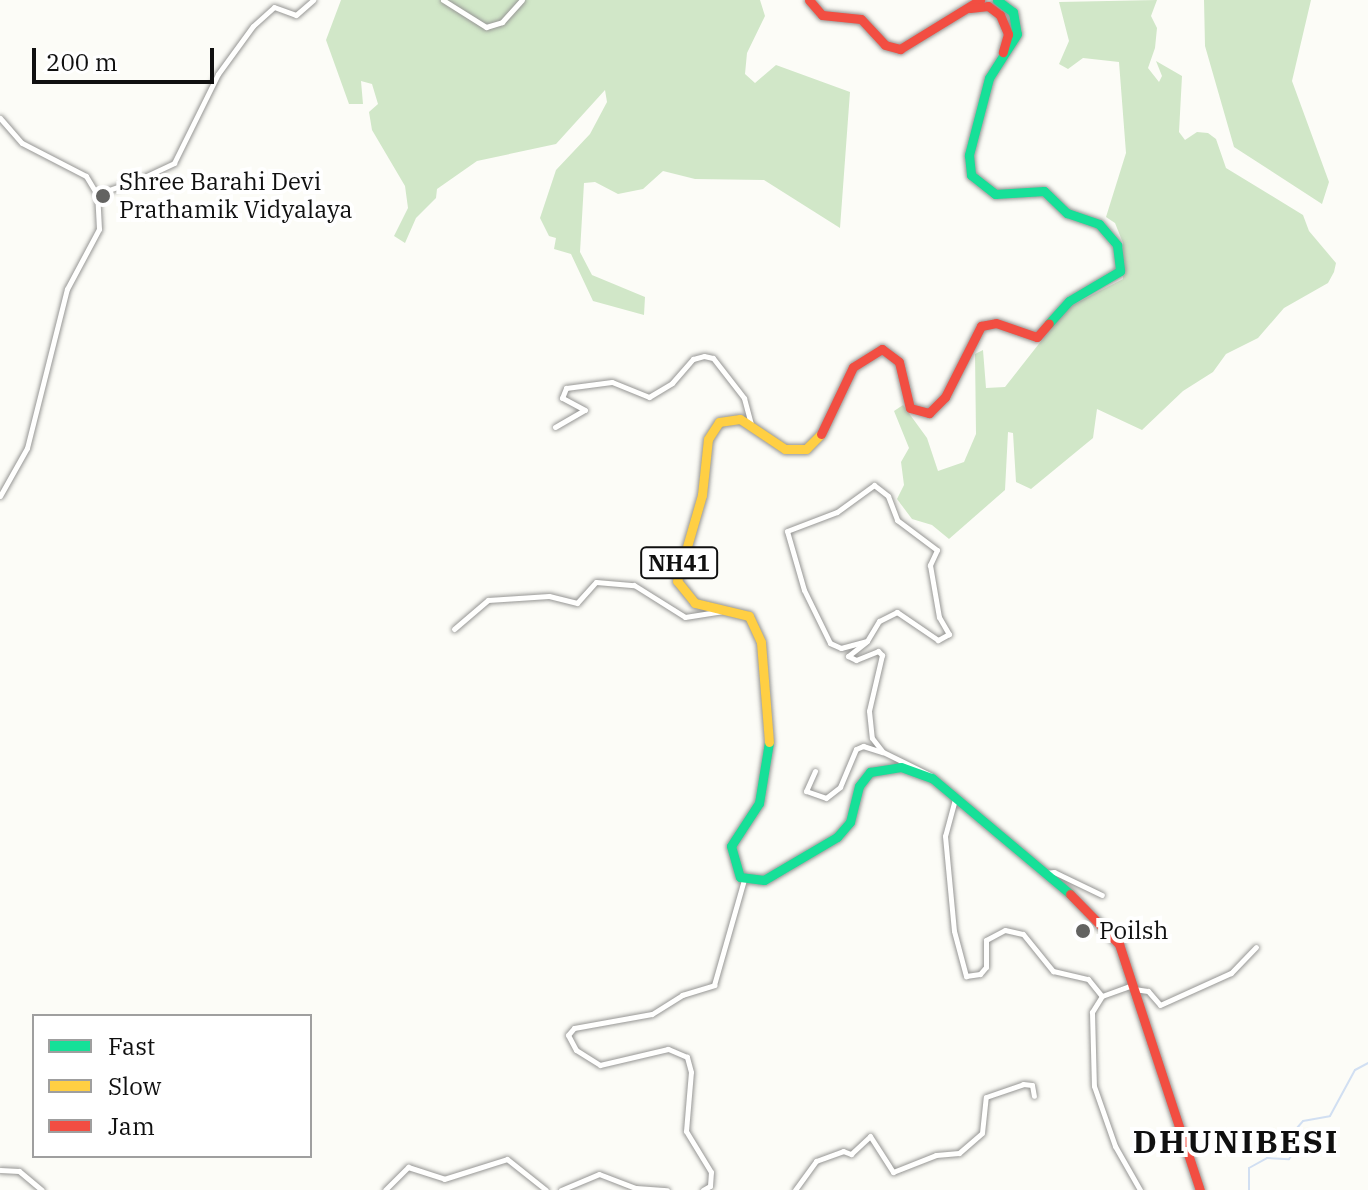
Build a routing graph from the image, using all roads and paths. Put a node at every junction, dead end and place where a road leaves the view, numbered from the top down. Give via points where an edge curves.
1 (313, 0) edge
2 (443, 0) edge
3 (522, 0) edge
4 (809, 0) edge
5 (980, 0) edge
6 (997, 0) edge
7 (963, 10) junction
8 (1001, 58) junction
9 (0, 118) edge
10 (97, 194) junction
11 (751, 425) junction
12 (555, 427) dead end
13 (0, 496) edge
14 (731, 609) junction
15 (454, 629) dead end
16 (867, 641) junction
17 (883, 752) junction
18 (815, 771) dead end
19 (938, 782) junction
20 (955, 799) junction
21 (1044, 874) junction
22 (744, 880) junction
23 (1102, 895) dead end
24 (1256, 947) dead end
25 (1134, 987) junction
26 (1102, 996) junction
27 (1034, 1096) dead end
28 (0, 1170) edge
29 (42, 1190) edge
30 (385, 1190) edge
31 (546, 1190) edge
32 (561, 1190) edge
33 (667, 1190) edge
34 (706, 1190) edge
35 (795, 1190) edge
36 (1140, 1190) edge
37 (1200, 1190) edge

1 - 10 street via 296,15 274,7 238,42 174,163
2 - 3 street via 486,27 502,22
4 - 7 highway via 822,15 861,19 896,49 915,44
5 - 7 highway
6 - 8 highway via 1013,12 1018,29
7 - 8 highway via 988,6 1000,15 1008,34
8 - 11 highway via 989,78 969,155 972,179 995,194 1044,191 1067,213 1099,224 1119,250 1118,274 1069,301 1037,337 996,323 981,326 945,397 929,413 910,408 901,367 882,349 853,367 828,424 810,446 785,449
9 - 10 street via 22,143 86,176
10 - 13 street via 99,229 67,289 27,448
11 - 12 street via 744,398 713,358 704,356 693,359 672,383 649,397 612,382 566,388 562,398 585,410
11 - 14 highway, NH41 via 730,417 709,434 702,495 677,571 679,586 690,599
14 - 15 street via 685,617 634,585 596,582 577,603 549,596 488,600
14 - 22 highway, NH41 via 749,616 759,634 771,738 762,795 731,846 733,864
16 - 16 street via 879,621 897,612 938,640 949,634 939,617 930,565 937,550 897,520 888,496 874,485 837,512 787,531 804,590 830,643 841,648
16 - 17 street via 848,656 856,660 874,652 882,655 869,711 872,738
17 - 18 street via 856,749 840,787 826,798 806,791
17 - 19 street via 927,771
19 - 20 highway
19 - 22 highway via 901,767 870,772 841,833 771,877
20 - 21 highway
20 - 26 street via 945,836 954,931 966,976 975,977 986,967 988,936 1015,930 1053,971 1088,979
21 - 23 street via 1054,872
21 - 25 highway via 1113,935
22 - 34 street via 714,985 682,995 652,1014 574,1028 568,1035 576,1050 600,1065 668,1049 687,1057 691,1072 686,1131 693,1150 709,1166 712,1181
24 - 25 street via 1231,973 1160,1005 1148,991
25 - 26 street
25 - 37 highway
26 - 36 street via 1092,1012 1094,1086 1115,1146
27 - 35 street via 1032,1085 1023,1084 986,1097 982,1133 959,1153 936,1155 893,1172 870,1136 851,1154 843,1151 816,1161
28 - 29 street via 19,1171
30 - 31 street via 408,1167 444,1179 507,1159
32 - 33 street via 599,1174 636,1188

